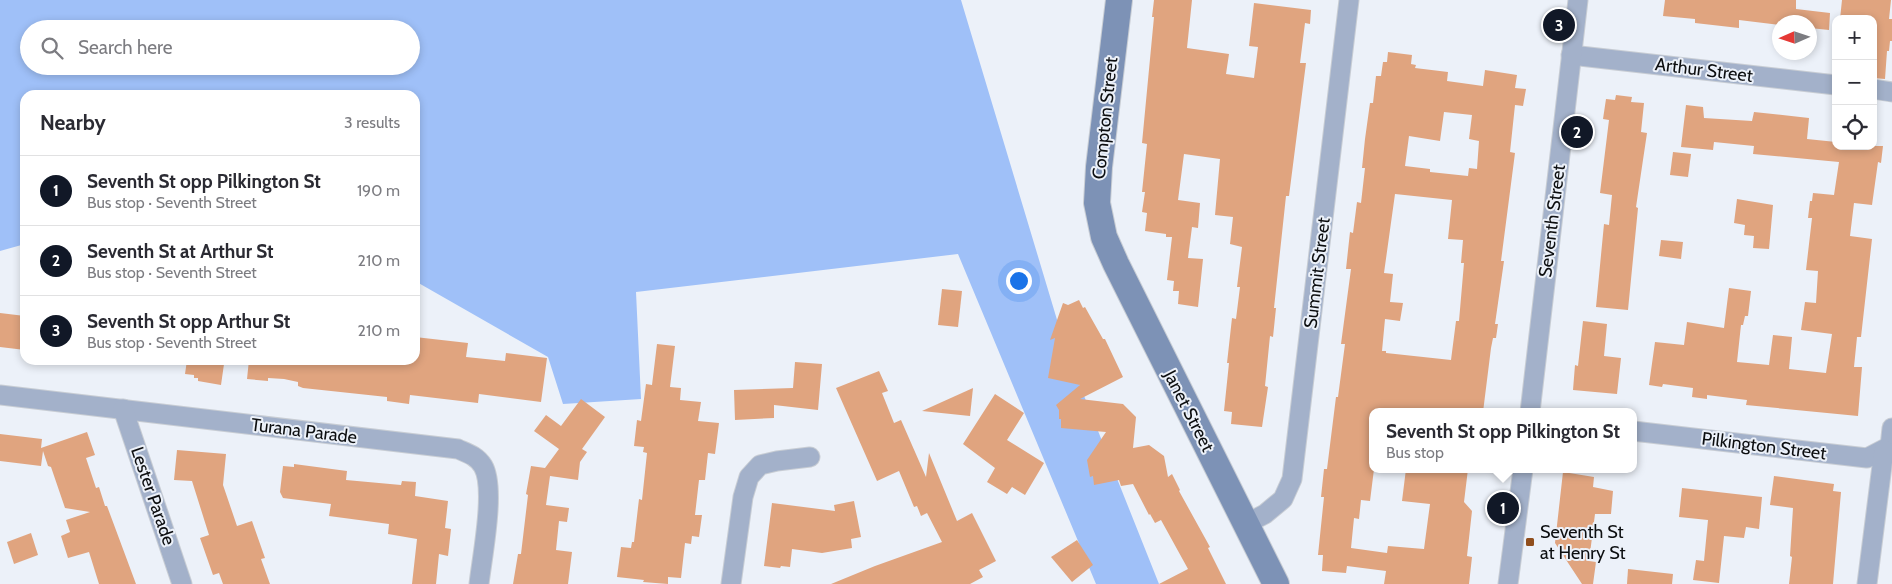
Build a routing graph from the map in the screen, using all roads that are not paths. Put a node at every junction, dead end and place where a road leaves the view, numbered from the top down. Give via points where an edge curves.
1 (1119, 0) edge
2 (1349, 0) edge
3 (1578, 0) edge
4 (1571, 55) junction
5 (1832, 85) edge
6 (1877, 90) edge
7 (1892, 92) edge
8 (1104, 237) joint
9 (0, 395) edge
10 (1530, 408) edge
11 (123, 409) junction
12 (1892, 428) edge
13 (1637, 431) edge
14 (1888, 447) edge
15 (810, 457) dead end
16 (1522, 473) edge
17 (1246, 524) junction
18 (182, 584) edge
19 (479, 584) edge
20 (731, 584) edge
21 (1276, 584) edge
22 (1508, 584) edge
23 (1867, 584) edge

1 - 8 street, Compton Street via 1099,167 1097,203
2 - 17 street, Summit Street via 1292,480 1283,499
3 - 4 street, Seventh Street
4 - 5 street, Arthur Street
4 - 10 street, Seventh Street
6 - 7 street
8 - 17 street, Janet Street
9 - 11 street, Turana Parade
11 - 18 street, Lester Parade
11 - 19 street, Turana Parade via 458,449 473,455 483,466 489,498
12 - 14 street
13 - 14 street, Pilkington Street via 1867,458
14 - 23 street
15 - 20 street via 760,465 749,477 742,497
16 - 22 street
17 - 21 street, Janet Street

